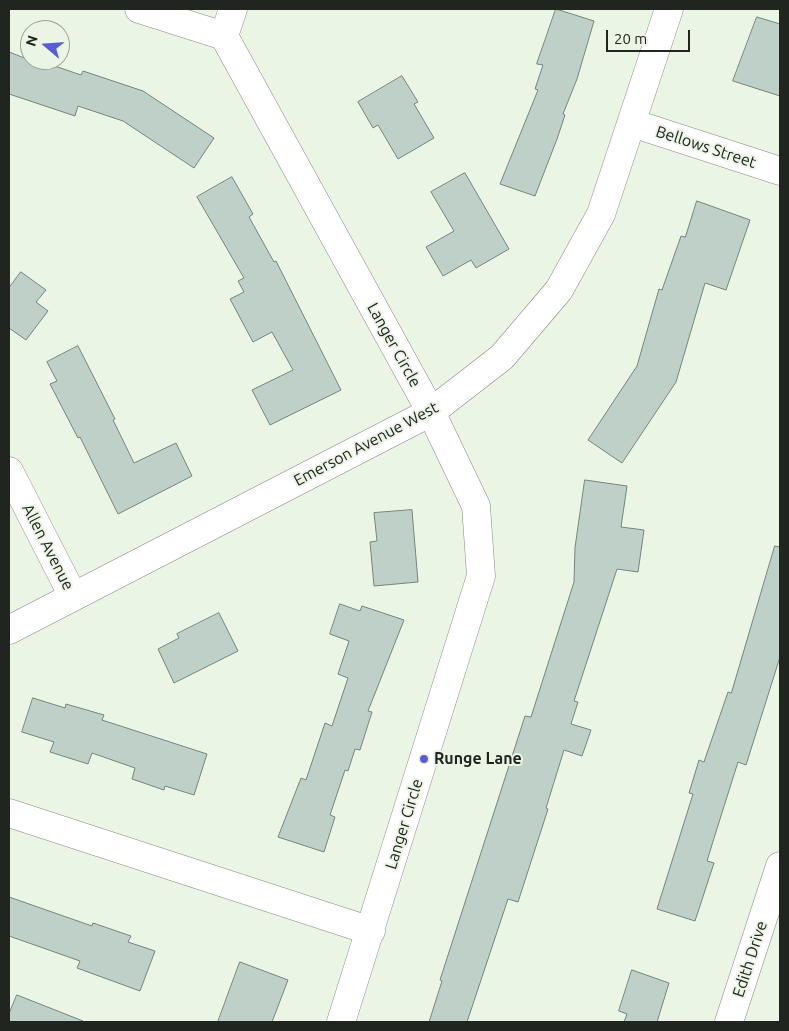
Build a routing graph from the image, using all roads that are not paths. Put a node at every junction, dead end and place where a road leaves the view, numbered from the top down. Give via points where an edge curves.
1 (139, 9) edge
2 (233, 9) edge
3 (669, 9) edge
4 (224, 36) junction
5 (632, 123) junction
6 (780, 171) edge
7 (431, 412) junction
8 (9, 471) edge
9 (73, 596) junction
10 (9, 630) edge
11 (9, 813) edge
12 (780, 866) edge
13 (371, 931) junction
14 (341, 1022) edge
15 (729, 1022) edge

1 - 4 street
2 - 4 street
3 - 5 street, Emerson Avenue West
4 - 7 street, Langer Circle
5 - 6 street, Bellows Street
5 - 7 street, Emerson Avenue West via 601,214 559,290 502,357
7 - 9 street, Emerson Avenue West
7 - 13 street, Langer Circle via 476,506 481,576
8 - 9 street, Allen Avenue
9 - 10 street, Emerson Avenue West
11 - 13 street
12 - 15 street, Edith Drive
13 - 14 street, Langer Circle

